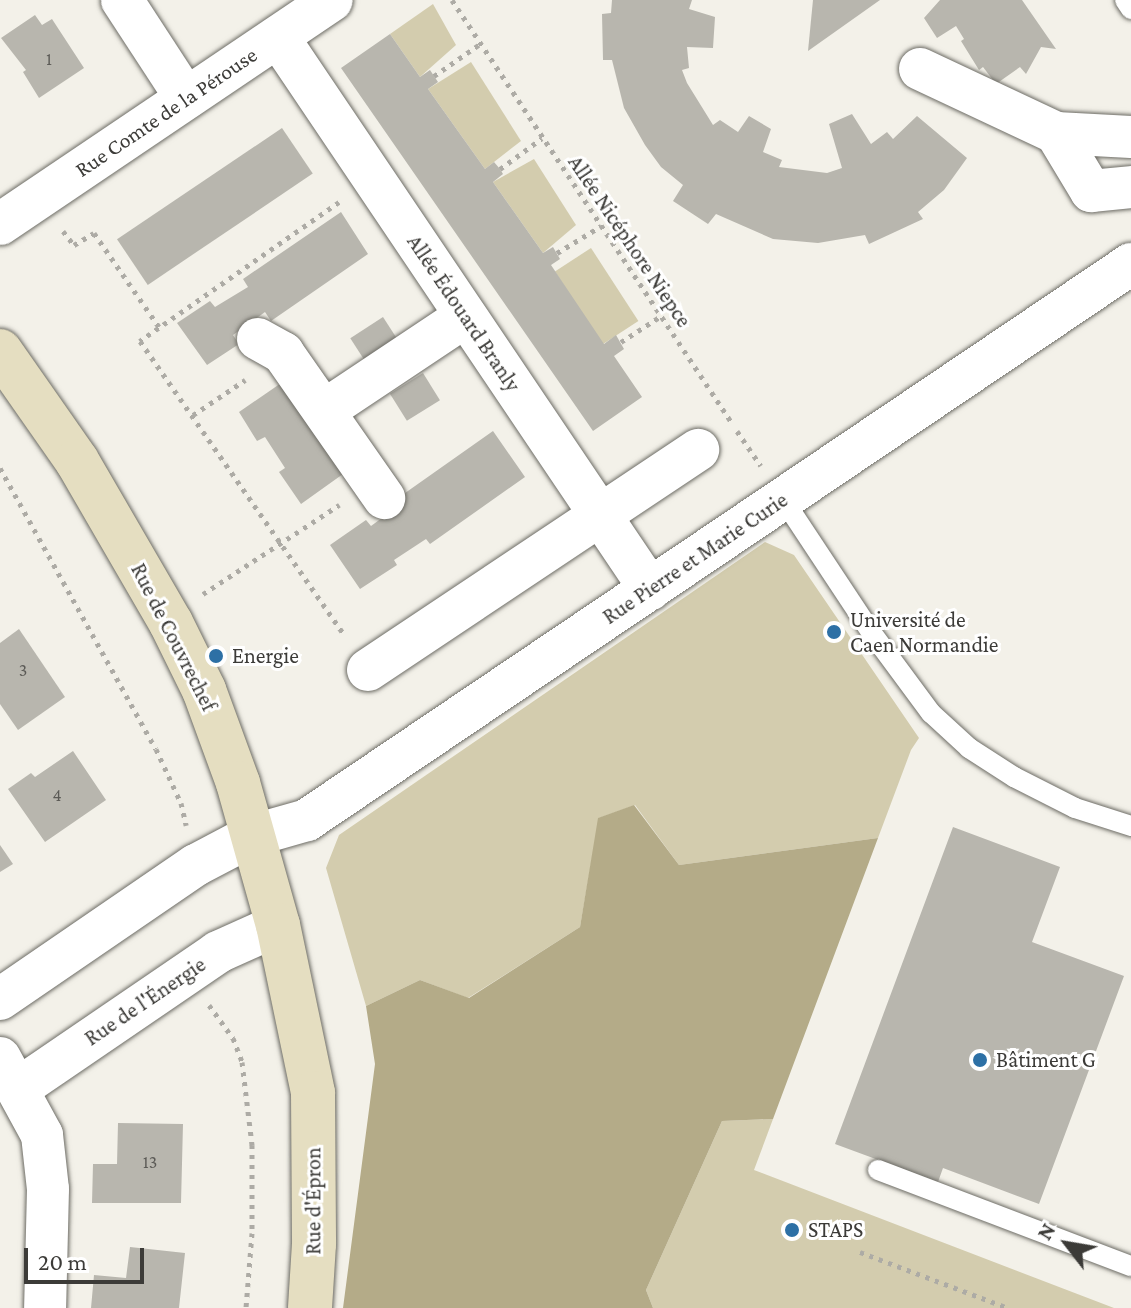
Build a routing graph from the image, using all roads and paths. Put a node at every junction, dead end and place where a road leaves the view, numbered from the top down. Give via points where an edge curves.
1 (122, 0) edge
2 (332, 0) edge
3 (452, 0) edge
4 (1125, 0) edge
5 (1131, 9) edge
6 (278, 37) junction
7 (480, 44) junction
8 (920, 69) dead end
9 (434, 76) dead end
10 (186, 98) junction
11 (1056, 133) junction
12 (1131, 137) edge
13 (542, 138) junction
14 (500, 169) dead end
15 (373, 178) junction
16 (1111, 189) edge
17 (39, 198) junction
18 (0, 224) edge
19 (601, 226) junction
20 (557, 253) dead end
21 (1131, 264) edge
22 (466, 316) junction
23 (661, 316) junction
24 (159, 327) junction
25 (621, 342) dead end
26 (271, 346) joint
27 (0, 351) edge
28 (325, 410) junction
29 (193, 415) junction
30 (698, 450) dead end
31 (0, 468) edge
32 (378, 490) joint
33 (783, 499) junction
34 (600, 515) junction
35 (281, 543) junction
36 (650, 589) junction
37 (202, 595) dead end
38 (368, 670) joint
39 (181, 803) dead end
40 (1131, 826) edge
41 (251, 836) junction
42 (278, 925) junction
43 (204, 997) dead end
44 (0, 999) edge
45 (9, 1073) edge
46 (313, 1093) joint
47 (878, 1170) dead end
48 (860, 1252) dead end
49 (1131, 1266) edge
50 (45, 1308) edge
51 (246, 1308) edge
52 (310, 1308) edge
53 (1008, 1308) edge

1 - 10 street
2 - 6 street, Rue Comte de la Pérouse
3 - 7 path, Allée Nicéphore Niepce
4 - 5 lane
6 - 10 street, Rue Comte de la Pérouse
6 - 15 street, Allée Édouard Branly
7 - 9 path
7 - 13 path, Allée Nicéphore Niepce
8 - 11 street
10 - 17 street, Rue Comte de la Pérouse
11 - 12 street
11 - 16 street
13 - 14 path
13 - 19 path, Allée Nicéphore Niepce
15 - 22 street, Allée Édouard Branly
15 - 24 path
17 - 18 street, Rue Comte de la Pérouse
17 - 24 path via 74,245 94,233
19 - 20 path
19 - 23 path, Allée Nicéphore Niepce
21 - 33 street, Rue Pierre et Marie Curie
22 - 28 street
22 - 34 street, Allée Édouard Branly
23 - 25 path
23 - 33 path, Allée Nicéphore Niepce
24 - 29 path via 140,341
26 - 28 street
26 - 29 path
27 - 41 street, Rue de Couvrechef via 77,461 171,623 209,703
28 - 32 street
29 - 35 path
30 - 34 street
31 - 39 path
32 - 35 path
33 - 36 street, Rue Pierre et Marie Curie
33 - 40 lane via 931,713 969,748 1014,777 1075,808
34 - 36 street, Allée Édouard Branly
34 - 38 street
35 - 37 path
35 - 38 path
36 - 41 street, Rue Pierre et Marie Curie via 307,820
41 - 42 street, Rue de Couvrechef
41 - 44 street via 196,865
42 - 45 street, Rue de l'Énergie via 218,952
42 - 46 street, Rue de Couvrechef
43 - 51 path via 233,1038 242,1062 252,1145
45 - 50 street via 42,1135 48,1189
46 - 52 street, Rue d'Épron
47 - 49 lane
48 - 53 path

